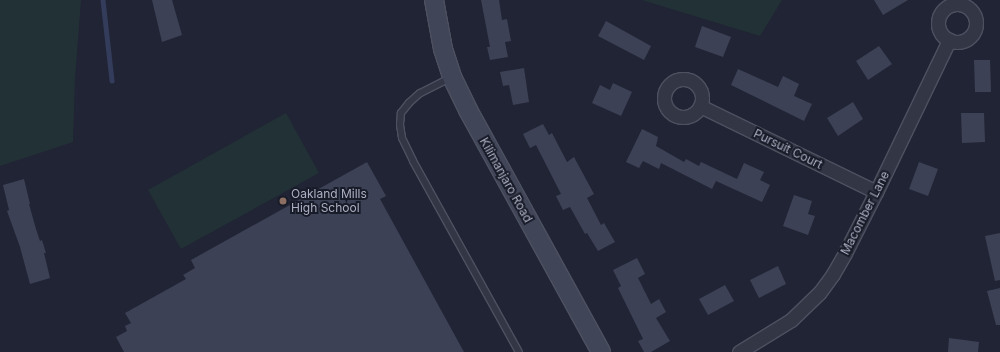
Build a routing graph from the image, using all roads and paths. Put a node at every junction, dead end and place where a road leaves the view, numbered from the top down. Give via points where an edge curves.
1 (434, 0) edge
2 (950, 40) dead end
3 (452, 77) junction
4 (700, 106) dead end
5 (876, 192) junction
6 (519, 352) edge
7 (601, 352) edge
8 (739, 352) edge

1 - 3 street, Kilimanjaro Road via 443,49
2 - 5 street, Macomber Lane
3 - 6 lane via 420,93 409,103 401,114 402,138
3 - 7 street, Kilimanjaro Road
4 - 5 street, Pursuit Court
5 - 8 street, Macomber Lane via 845,253 820,292 791,320

